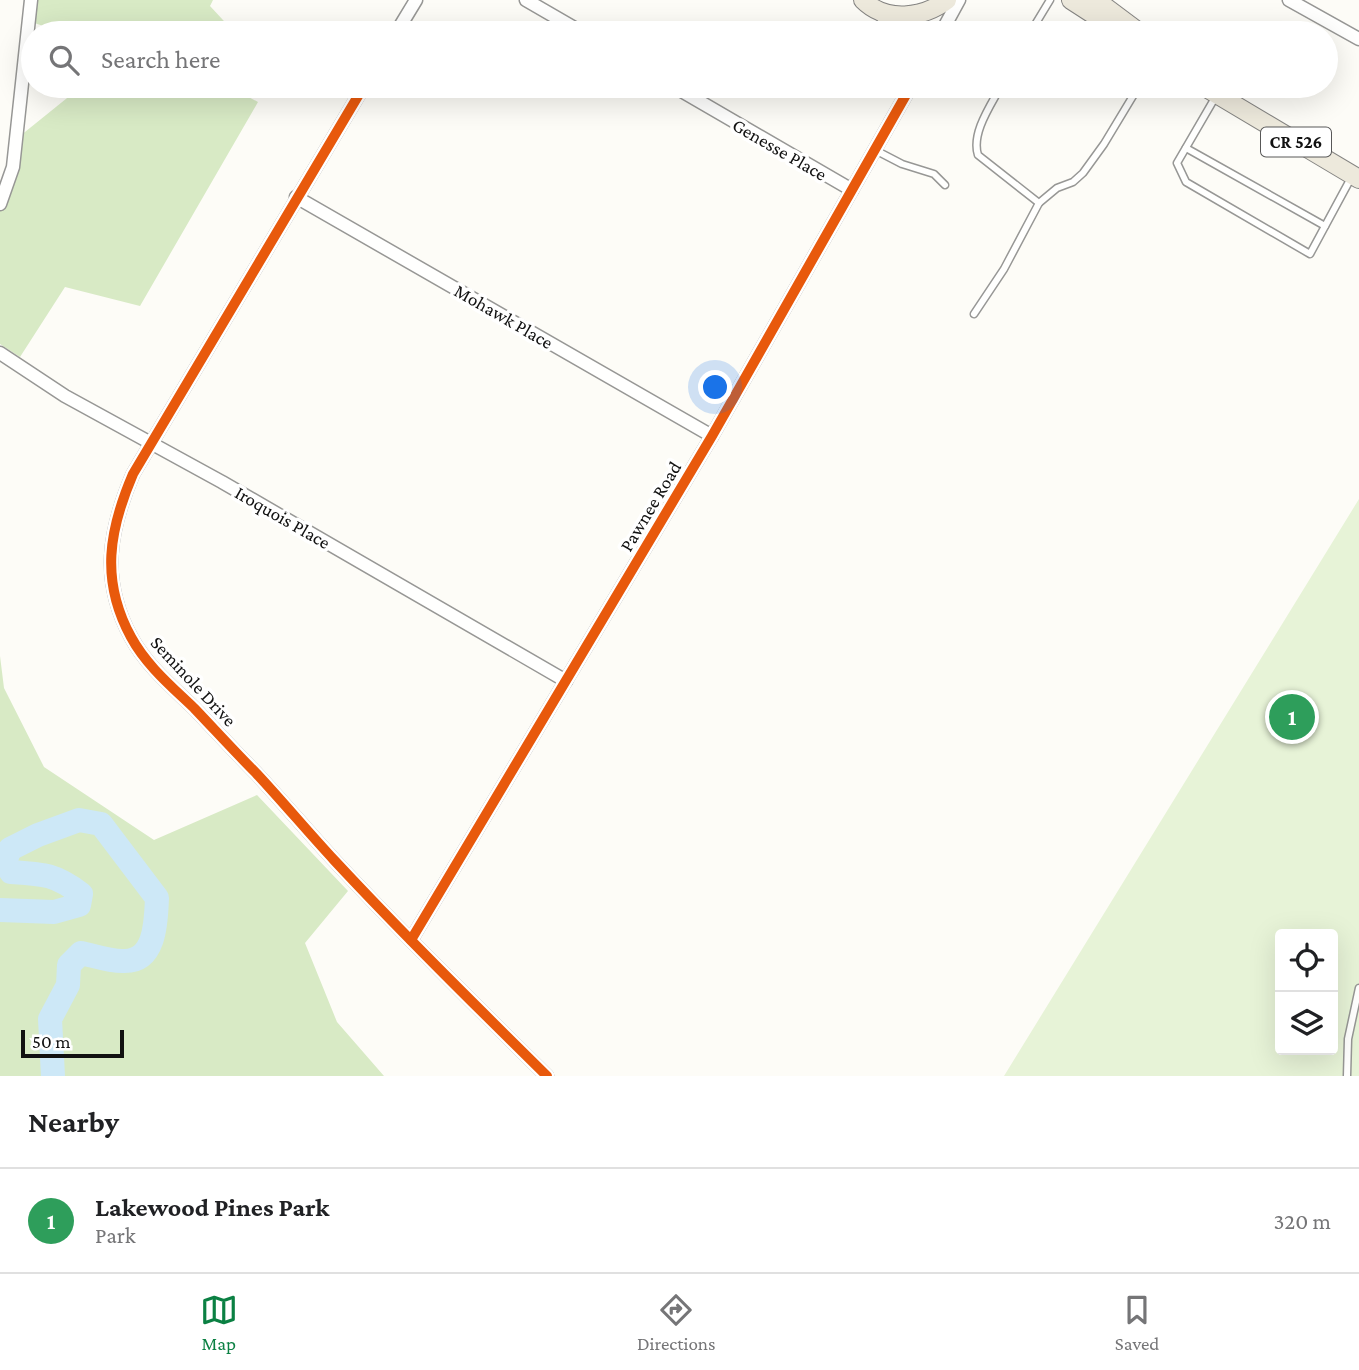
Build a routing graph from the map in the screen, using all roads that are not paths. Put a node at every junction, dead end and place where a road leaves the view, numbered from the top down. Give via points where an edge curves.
1 (31, 0) edge
2 (416, 0) edge
3 (526, 0) edge
4 (863, 0) edge
5 (947, 0) edge
6 (959, 0) edge
7 (1050, 0) edge
8 (1070, 0) edge
9 (1096, 0) edge
10 (1289, 0) edge
11 (884, 14) junction
12 (29, 21) edge
13 (403, 21) edge
14 (562, 21) edge
15 (894, 21) edge
16 (948, 21) edge
17 (1037, 21) edge
18 (1103, 21) edge
19 (1124, 21) edge
20 (1327, 21) edge
21 (1338, 27) edge
22 (1359, 39) edge
23 (21, 93) edge
24 (357, 98) edge
25 (694, 98) edge
26 (904, 98) edge
27 (995, 98) edge
28 (1132, 98) edge
29 (1205, 98) edge
30 (1223, 98) edge
31 (1186, 148) junction
32 (875, 150) junction
33 (1356, 177) edge
34 (945, 185) dead end
35 (852, 190) junction
36 (296, 197) junction
37 (1038, 203) junction
38 (0, 204) edge
39 (1325, 226) junction
40 (974, 314) dead end
41 (0, 353) edge
42 (712, 436) junction
43 (151, 443) junction
44 (566, 681) junction
45 (411, 940) junction
46 (1359, 988) edge
47 (547, 1076) edge
48 (1348, 1076) edge

1 - 12 street
2 - 13 street
3 - 14 street
4 - 11 main road
5 - 11 main road via 926,12
6 - 16 street
7 - 17 lane
8 - 18 main road
9 - 19 main road
10 - 20 street
11 - 15 main road
21 - 22 street
23 - 38 street via 13,167
24 - 36 street, Seminole Drive
25 - 35 street, Genesse Place
26 - 32 street, Pawnee Road
27 - 37 lane via 978,134 978,155
28 - 37 lane via 1083,173
29 - 31 lane
30 - 33 main road, CR 526
31 - 39 lane
31 - 39 lane via 1177,163 1186,182 1310,254
32 - 34 lane via 934,174
32 - 35 street, Pawnee Road
33 - 39 lane
35 - 42 street, Pawnee Road
36 - 42 street, Mohawk Place
36 - 43 street, Seminole Drive
37 - 40 lane via 1004,269
41 - 43 street, Iroquois Place via 65,396
42 - 44 street, Pawnee Road
43 - 44 street, Iroquois Place
43 - 45 street, Seminole Drive via 133,474 113,529 111,580 131,637 152,667
44 - 45 street, Pawnee Road
45 - 47 street, Seminole Drive
46 - 48 lane via 1348,1040

